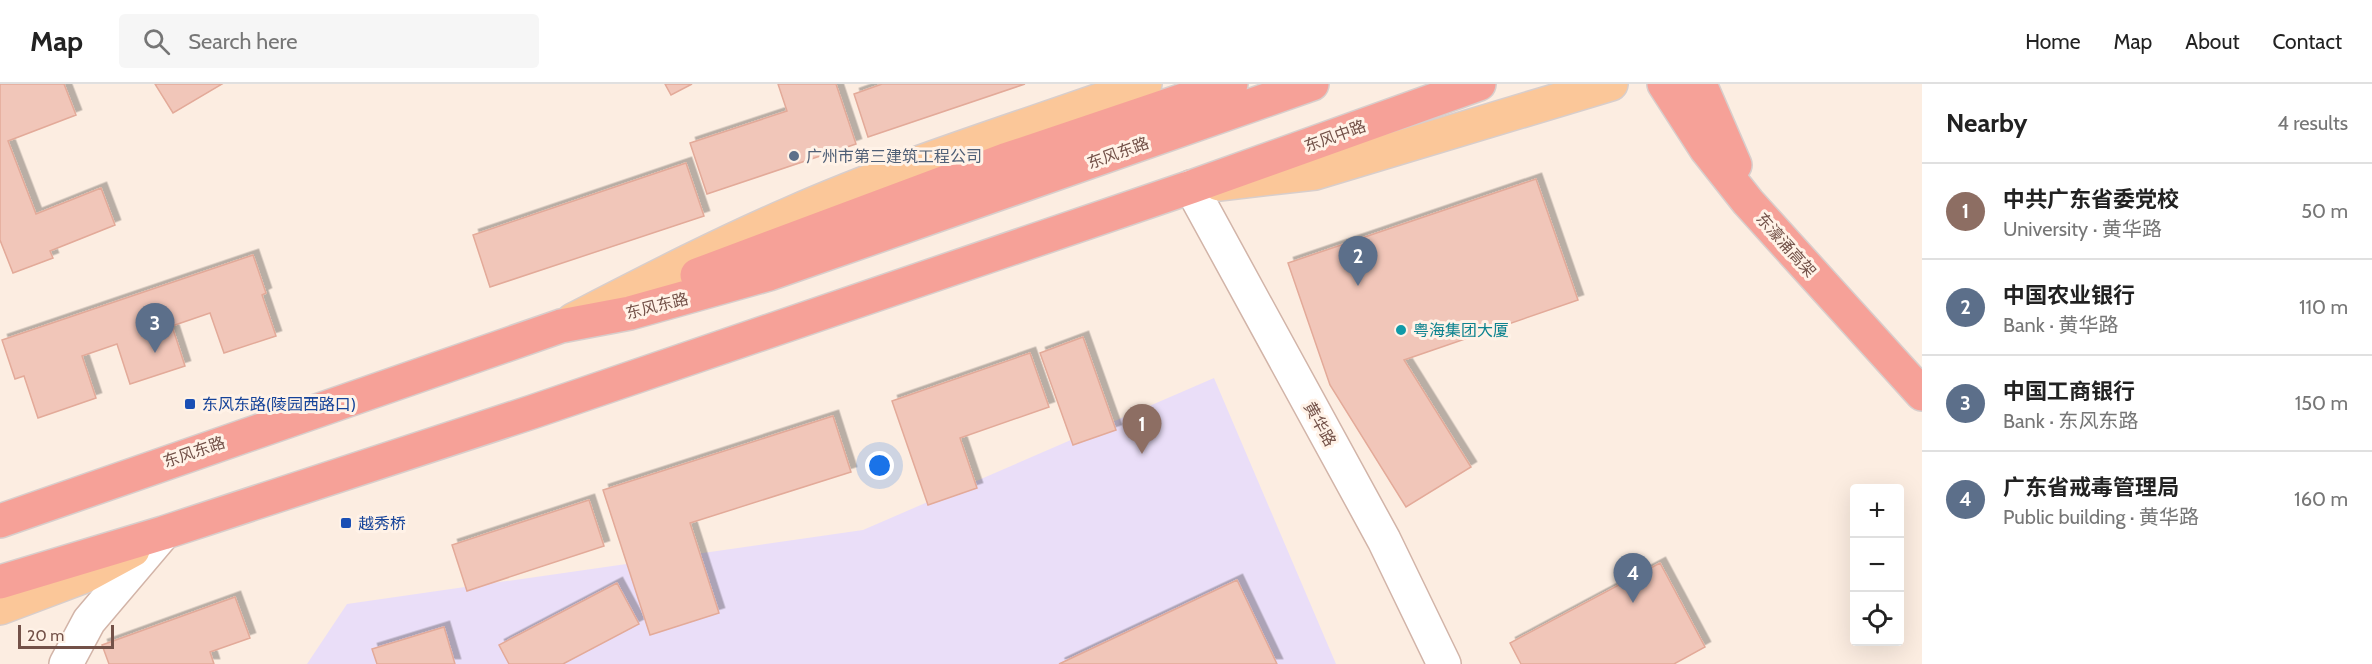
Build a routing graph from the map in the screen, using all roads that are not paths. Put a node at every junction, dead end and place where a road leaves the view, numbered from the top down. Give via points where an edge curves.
1 (1145, 84) edge
2 (1231, 84) edge
3 (1312, 84) edge
4 (1479, 84) edge
5 (1611, 84) edge
6 (1664, 84) edge
7 (1700, 84) edge
8 (1191, 187) junction
9 (561, 327) junction
10 (1919, 386) edge
11 (0, 521) edge
12 (163, 533) junction
13 (0, 582) edge
14 (0, 608) edge
15 (66, 664) edge
16 (1444, 664) edge

1 - 9 main road via 941,155 791,213 665,272
2 - 9 highway via 1005,160
3 - 9 highway, 东风东路 via 769,274 630,313
4 - 8 highway, 东风中路
5 - 8 main road via 1315,172
6 - 10 highway, 东濠涌高架 via 1706,149 1748,202
7 - 10 highway, 东濠涌高架 via 1751,195
8 - 12 highway via 532,412
8 - 16 street, 黄华路 via 1384,540
9 - 11 highway, 东风东路
12 - 13 highway
12 - 14 main road via 84,576
12 - 15 street via 89,621

